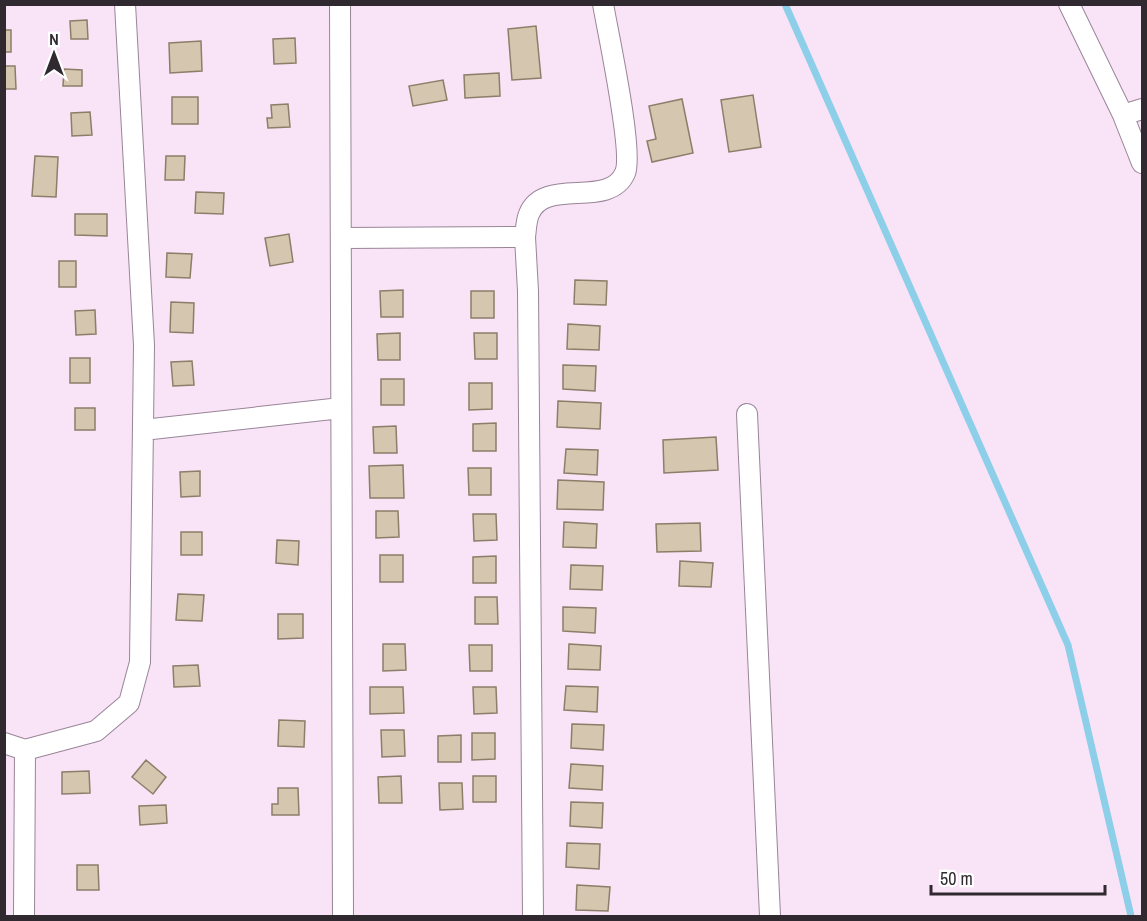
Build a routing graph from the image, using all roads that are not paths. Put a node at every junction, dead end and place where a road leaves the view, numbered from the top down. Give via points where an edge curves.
1 (125, 4) edge
2 (340, 4) edge
3 (603, 4) edge
4 (1069, 4) edge
5 (1143, 109) edge
6 (1123, 115) junction
7 (1143, 163) edge
8 (525, 237) junction
9 (343, 238) junction
10 (341, 408) junction
11 (747, 414) dead end
12 (143, 430) junction
13 (4, 743) edge
14 (25, 750) junction
15 (24, 916) edge
16 (343, 916) edge
17 (532, 916) edge
18 (770, 916) edge

1 - 12 street via 144,345
2 - 9 street
3 - 8 street via 625,132 627,171 621,182 610,189 538,201 529,214
4 - 6 street
5 - 6 street
6 - 7 street
8 - 9 street
8 - 17 street
9 - 10 street
10 - 12 street
10 - 16 street
11 - 18 street
12 - 14 street via 140,662 129,703 96,731
13 - 14 street
14 - 15 street

